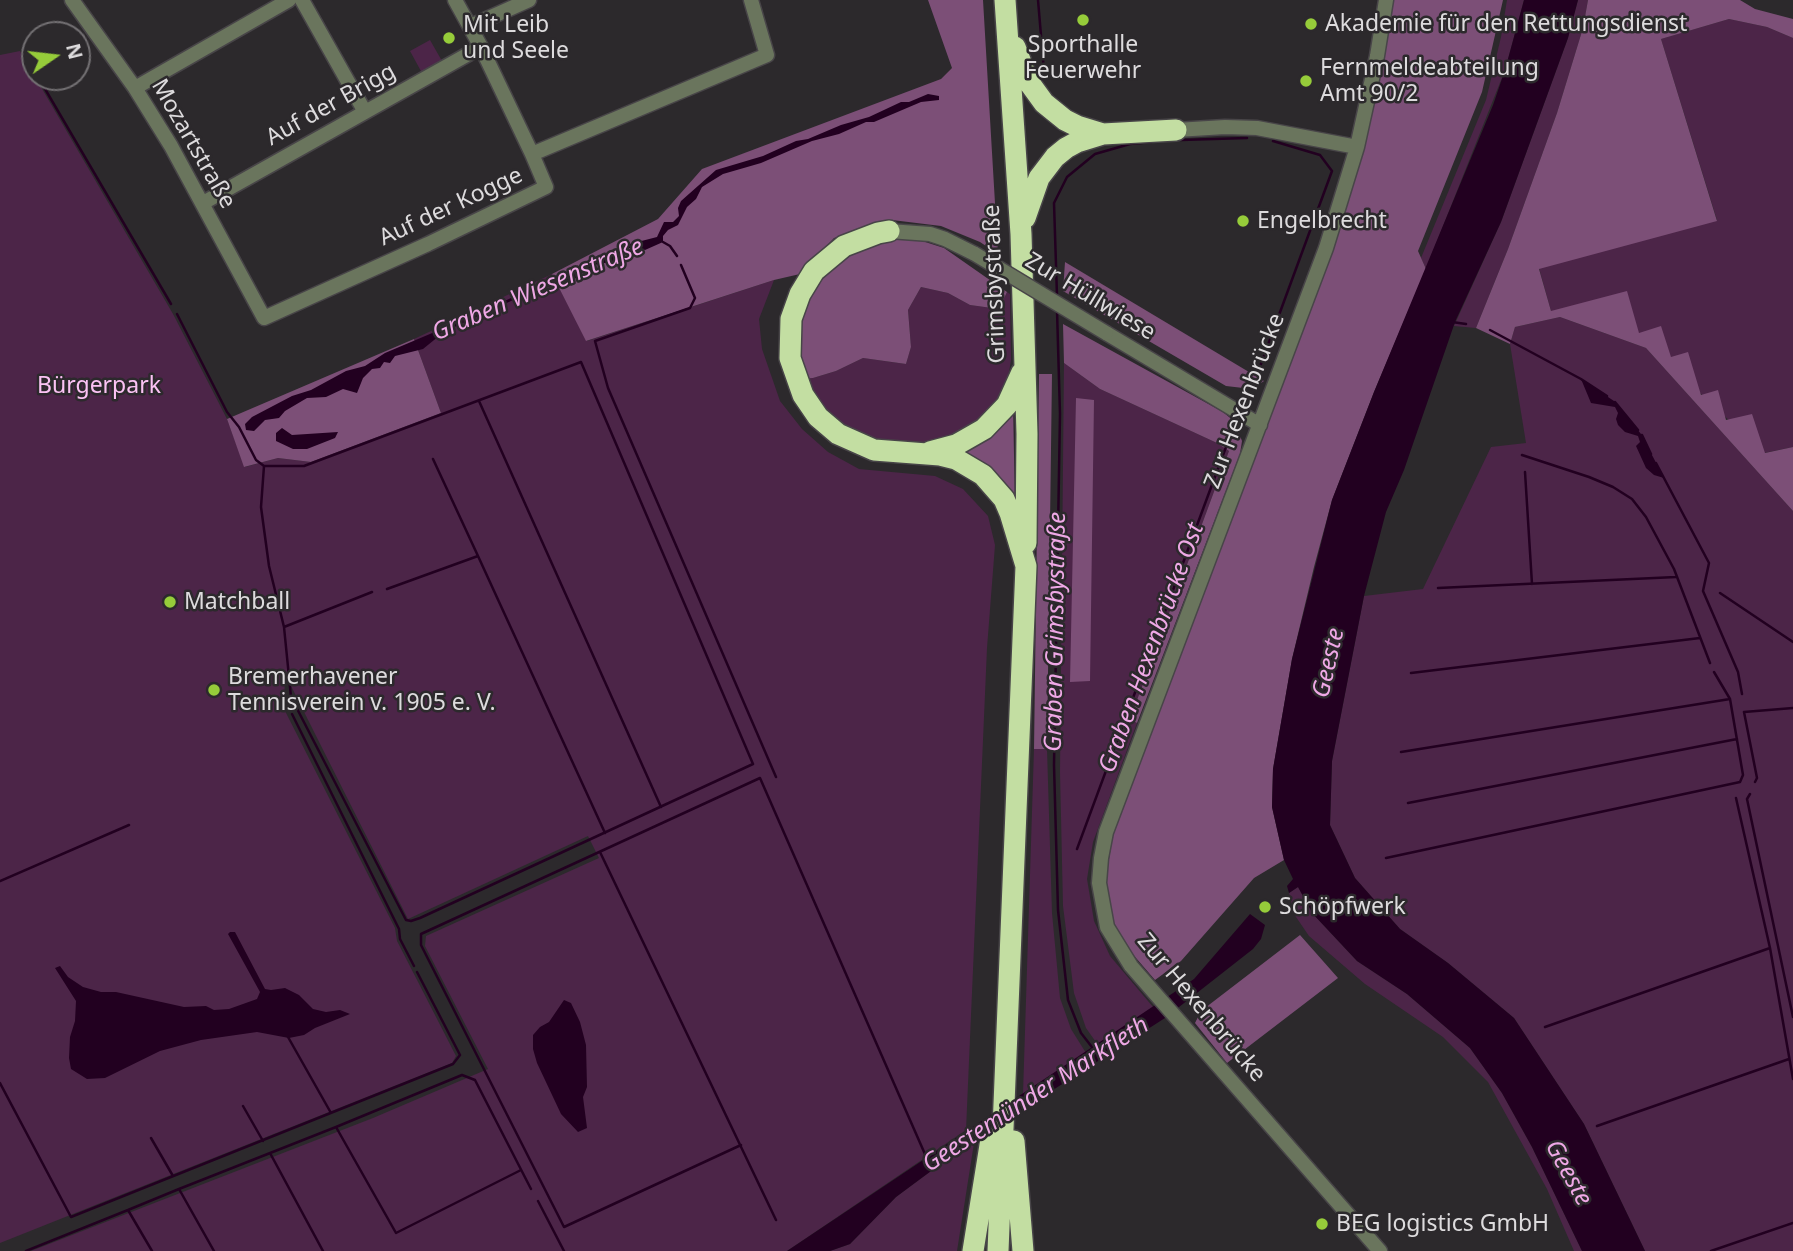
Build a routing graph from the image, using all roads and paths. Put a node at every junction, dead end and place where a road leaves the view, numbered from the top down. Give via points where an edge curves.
1 (72, 0) edge
2 (289, 0) edge
3 (302, 0) edge
4 (455, 0) edge
5 (528, 0) edge
6 (751, 0) edge
7 (1387, 0) edge
8 (1005, 9) edge
9 (471, 26) junction
10 (481, 47) junction
11 (135, 88) junction
12 (365, 112) junction
13 (1176, 130) joint
14 (1103, 134) junction
15 (1357, 147) junction
16 (532, 154) junction
17 (203, 203) junction
18 (889, 231) joint
19 (1021, 234) junction
20 (264, 318) joint
21 (1025, 360) junction
22 (1260, 425) junction
23 (925, 453) junction
24 (1026, 566) junction
25 (1002, 1137) junction
26 (973, 1251) edge
27 (998, 1251) edge
28 (1023, 1251) edge
29 (1380, 1251) edge

1 - 11 street, Mozartstraße
2 - 11 street
3 - 12 street
4 - 9 street
5 - 9 street
6 - 16 street, Auf der Kogge via 767,55
7 - 15 street, Zur Hexenbrücke
8 - 14 highway via 1035,93 1065,120
8 - 19 highway, Grimsbystraße
9 - 10 street
10 - 12 street, Auf der Brigg
10 - 16 street
11 - 17 street, Mozartstraße
12 - 17 street, Auf der Brigg
13 - 14 highway
13 - 15 street via 1257,128
14 - 19 highway via 1077,142 1046,167
15 - 22 street, Zur Hexenbrücke via 1326,248
16 - 20 street, Auf der Kogge via 546,187
17 - 20 street, Mozartstraße
18 - 22 street, Zur Hüllwiese, bridge via 930,234 975,254
18 - 23 highway via 844,246 814,271 795,306 790,358 810,407 838,434 874,450
19 - 21 highway, Grimsbystraße
21 - 23 highway via 1015,391 996,417 971,438
21 - 24 highway, Grimsbystraße
22 - 29 street, Zur Hexenbrücke via 1106,832 1099,883 1107,927 1125,957
23 - 24 highway via 956,459 994,486 1010,513
24 - 25 highway, Grimsbystraße
25 - 26 highway
25 - 27 highway
25 - 28 highway

